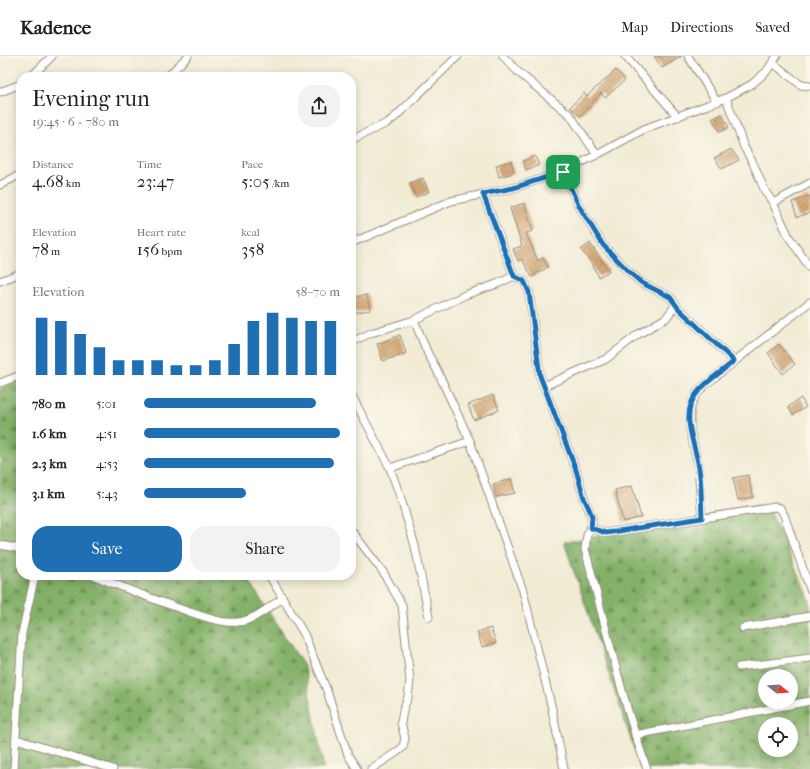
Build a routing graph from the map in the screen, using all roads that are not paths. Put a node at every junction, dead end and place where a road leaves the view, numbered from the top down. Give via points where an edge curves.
1 (52, 56) edge
2 (188, 56) edge
3 (458, 56) edge
4 (503, 56) edge
5 (625, 56) edge
6 (688, 56) edge
7 (775, 59) edge
8 (36, 72) edge
9 (172, 72) edge
10 (16, 86) edge
11 (810, 86) edge
12 (0, 92) edge
13 (726, 98) junction
14 (717, 102) junction
15 (678, 117) junction
16 (356, 138) edge
17 (597, 155) junction
18 (563, 172) junction
19 (16, 177) edge
20 (810, 183) edge
21 (0, 185) edge
22 (483, 194) junction
23 (773, 202) junction
24 (356, 241) edge
25 (810, 268) edge
26 (16, 275) edge
27 (514, 276) junction
28 (0, 281) edge
29 (810, 302) edge
30 (676, 305) junction
31 (414, 320) junction
32 (356, 340) edge
33 (734, 361) junction
34 (16, 377) edge
35 (0, 383) edge
36 (544, 386) junction
37 (356, 403) edge
38 (470, 441) junction
39 (390, 468) junction
40 (702, 518) junction
41 (591, 528) junction
42 (356, 537) edge
43 (0, 545) edge
44 (16, 548) edge
45 (34, 580) edge
46 (103, 580) edge
47 (272, 580) edge
48 (810, 589) edge
49 (283, 598) junction
50 (810, 616) edge
51 (429, 617) dead end
52 (743, 628) dead end
53 (810, 658) edge
54 (739, 667) dead end
55 (810, 701) edge
56 (635, 736) junction
57 (16, 739) junction
58 (14, 769) edge
59 (113, 769) edge
60 (357, 769) edge
61 (371, 769) edge
62 (564, 769) edge
63 (647, 769) edge

1 - 8 street
2 - 9 street
3 - 16 street via 394,118
4 - 17 street via 517,71 570,115
5 - 15 street
6 - 14 street
7 - 11 street via 801,85
7 - 13 street via 766,72 752,84
10 - 12 street
13 - 14 street
13 - 23 street via 744,147
14 - 15 street
15 - 17 street via 644,129
17 - 18 street
18 - 22 street via 513,188
18 - 30 street via 579,206 603,245 642,283 670,297
19 - 21 street
20 - 23 street
22 - 24 street via 451,202
22 - 27 street
23 - 25 street via 789,237
26 - 28 street
27 - 31 street via 465,295
27 - 36 street via 524,281 529,292 540,376
29 - 33 street
30 - 33 street
30 - 36 street via 666,318 637,334 606,359
31 - 32 street
31 - 38 street
33 - 40 street via 697,393 690,412 690,430 698,464
34 - 35 street
36 - 41 street via 592,517
37 - 39 street
38 - 39 street
38 - 62 street via 523,591
39 - 51 street via 415,546
40 - 41 street via 606,533
40 - 48 street via 780,508
41 - 56 street via 585,549
42 - 61 street via 383,572 402,605 410,681 401,723 405,738 403,747
43 - 44 street
45 - 57 street via 22,632
46 - 49 street via 198,614 238,622 253,618
47 - 49 street
49 - 60 street via 304,634 327,691 348,755
50 - 52 street
53 - 54 street
55 - 56 street
56 - 63 street
57 - 58 street
57 - 59 street

